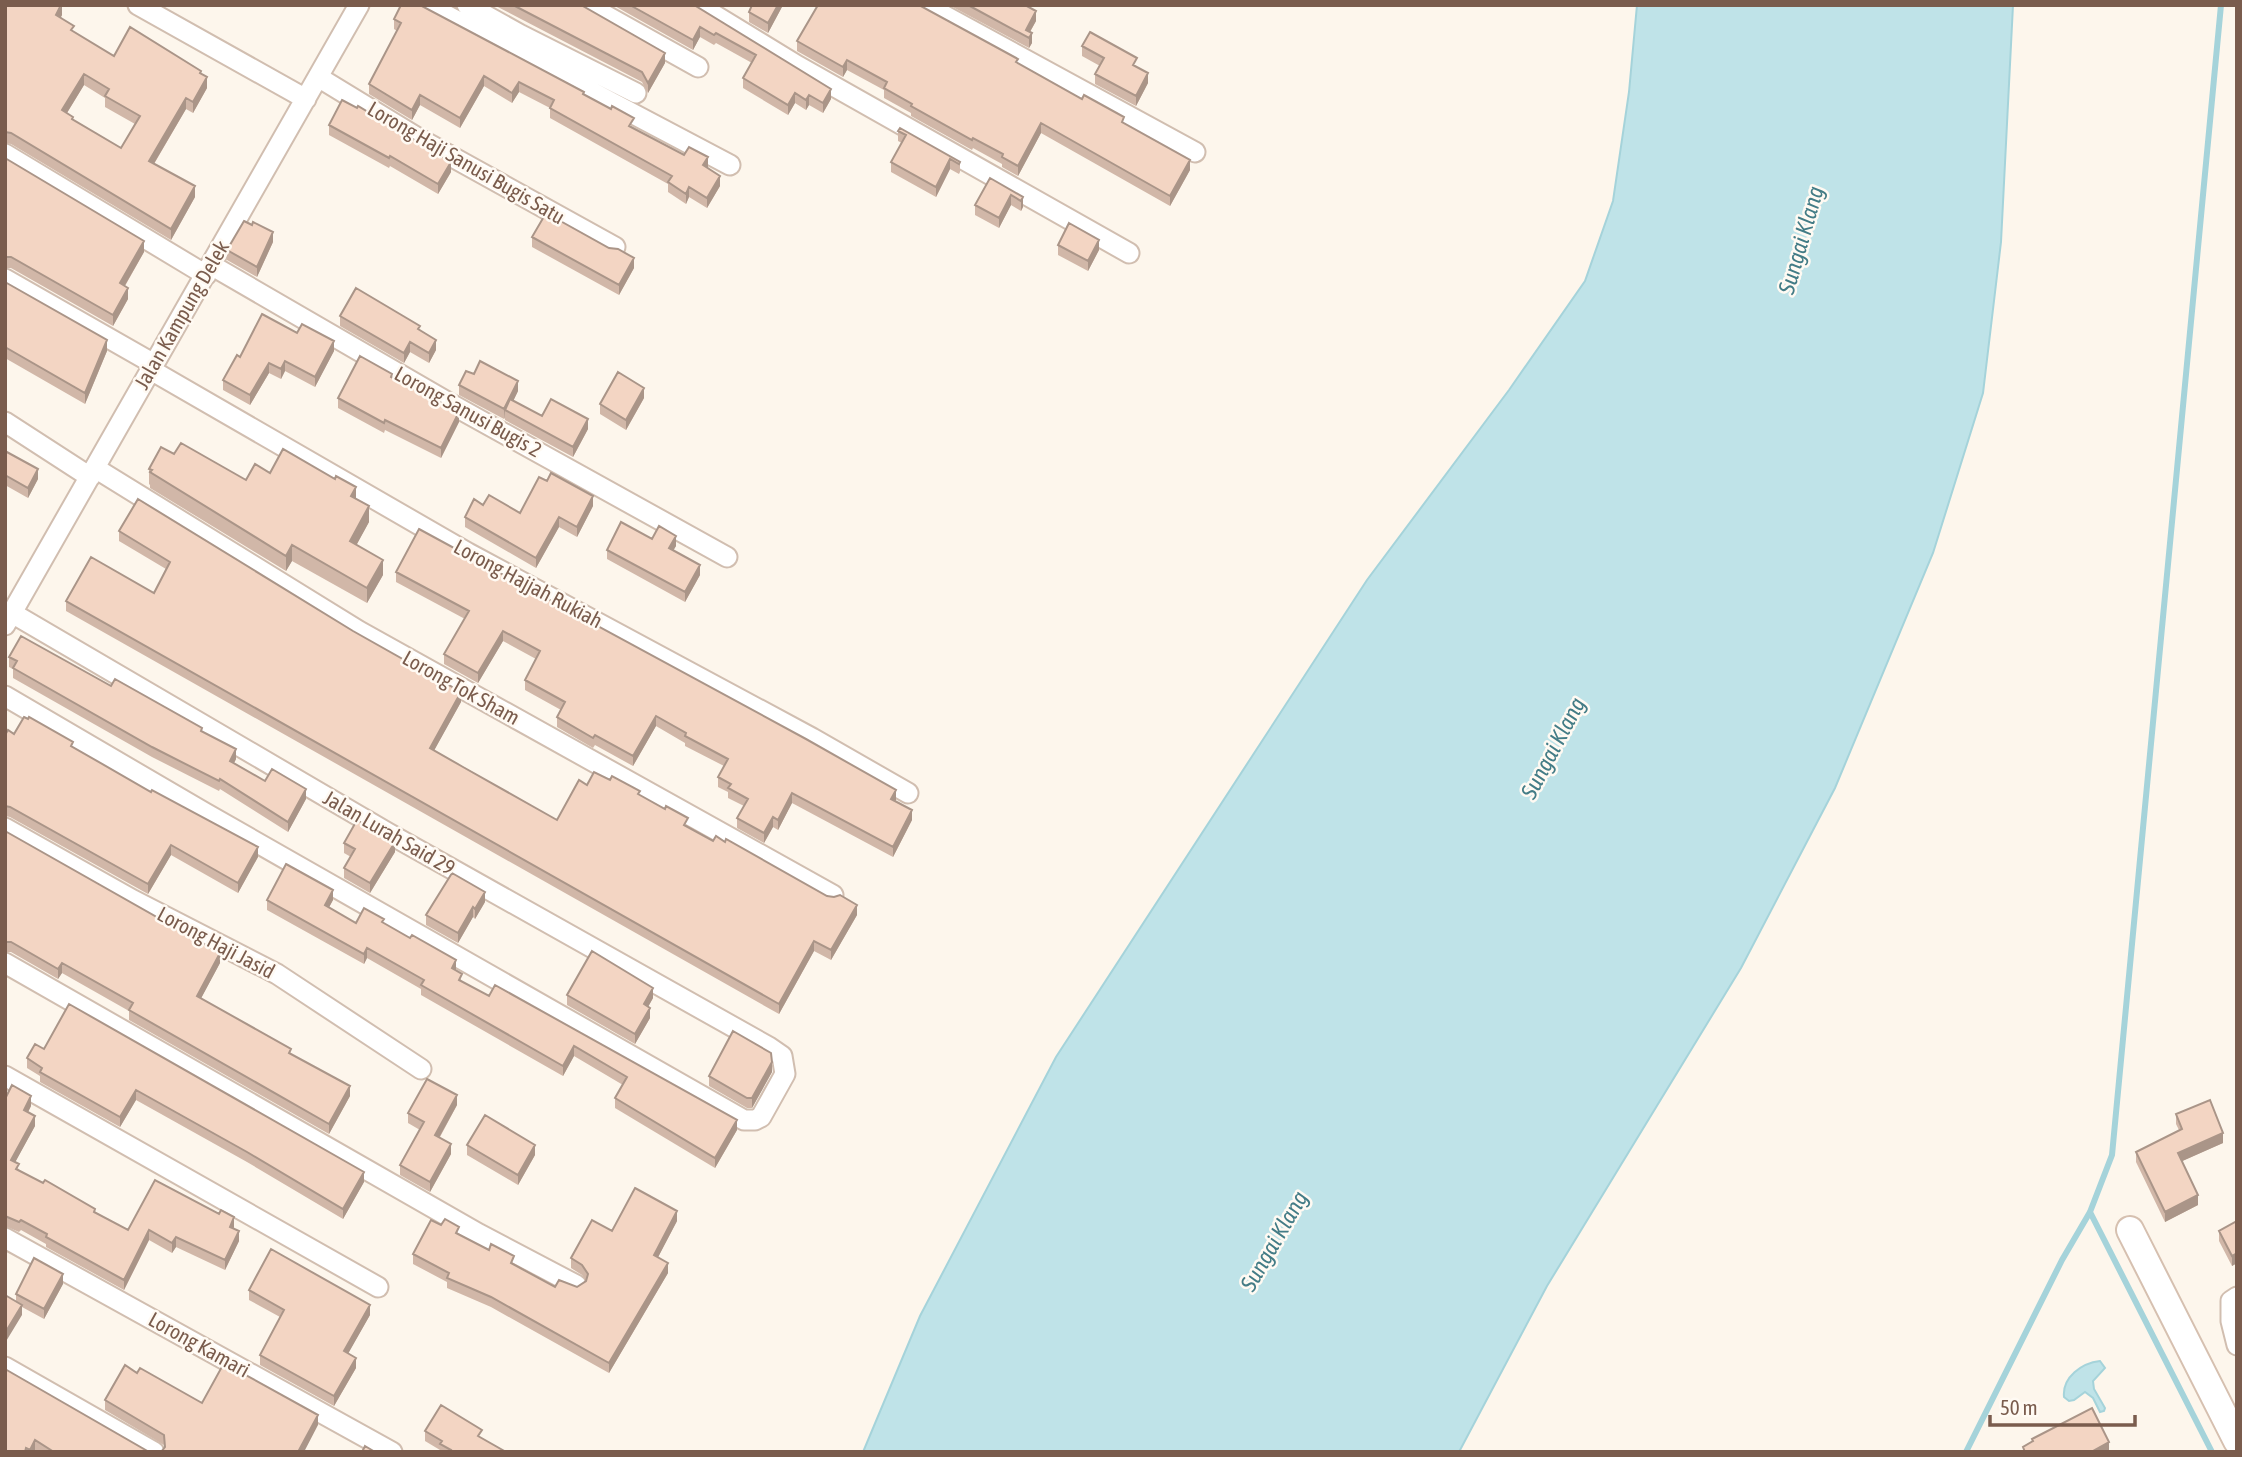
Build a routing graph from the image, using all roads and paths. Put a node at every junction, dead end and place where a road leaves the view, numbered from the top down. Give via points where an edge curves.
1 (138, 5) edge
2 (359, 5) edge
3 (427, 5) edge
4 (467, 5) edge
5 (587, 5) edge
6 (698, 5) edge
7 (925, 5) edge
8 (698, 67) dead end
9 (318, 77) junction
10 (636, 93) dead end
11 (306, 99) junction
12 (1195, 152) dead end
13 (5, 154) edge
14 (730, 165) dead end
15 (615, 247) edge
16 (1129, 253) dead end
17 (208, 270) junction
18 (5, 279) edge
19 (153, 367) junction
20 (5, 422) edge
21 (92, 472) junction
22 (727, 557) dead end
23 (9, 619) edge
24 (5, 696) edge
25 (908, 793) dead end
26 (5, 828) edge
27 (833, 895) edge
28 (5, 963) edge
29 (421, 1069) dead end
30 (5, 1076) edge
31 (2130, 1230) dead end
32 (5, 1238) edge
33 (576, 1285) edge
34 (378, 1287) dead end
35 (2237, 1297) edge
36 (2237, 1345) edge
37 (5, 1367) edge
38 (2233, 1425) edge
39 (154, 1452) edge
40 (392, 1452) edge

1 - 11 street
2 - 9 street, Jalan Kampung Delek
3 - 14 street
4 - 10 street
5 - 8 street
6 - 16 street
7 - 12 street
9 - 11 street, Jalan Kampung Delek
9 - 15 street, Lorong Haji Sanusi Bugis Satu
11 - 17 street, Jalan Kampung Delek
13 - 17 street, Lorong Sanusi Bugis 2
17 - 19 street, Jalan Kampung Delek
17 - 22 street, Lorong Sanusi Bugis 2
18 - 19 street, Lorong Hajjah Rukiah
19 - 21 street, Jalan Kampung Delek
19 - 25 street, Lorong Hajjah Rukiah via 468,553
20 - 21 street, Lorong Tok Sham
21 - 23 street, Jalan Kampung Delek
21 - 27 street, Lorong Tok Sham via 359,631
23 - 24 street, Jalan Lurah Said 29 via 768,1047 782,1056 785,1073 761,1117 744,1120
26 - 29 street, Lorong Haji Jasid via 277,974
28 - 33 street
30 - 34 street
31 - 38 street
32 - 40 street, Lorong Kamari
35 - 36 street via 2231,1301 2231,1321
37 - 39 street

